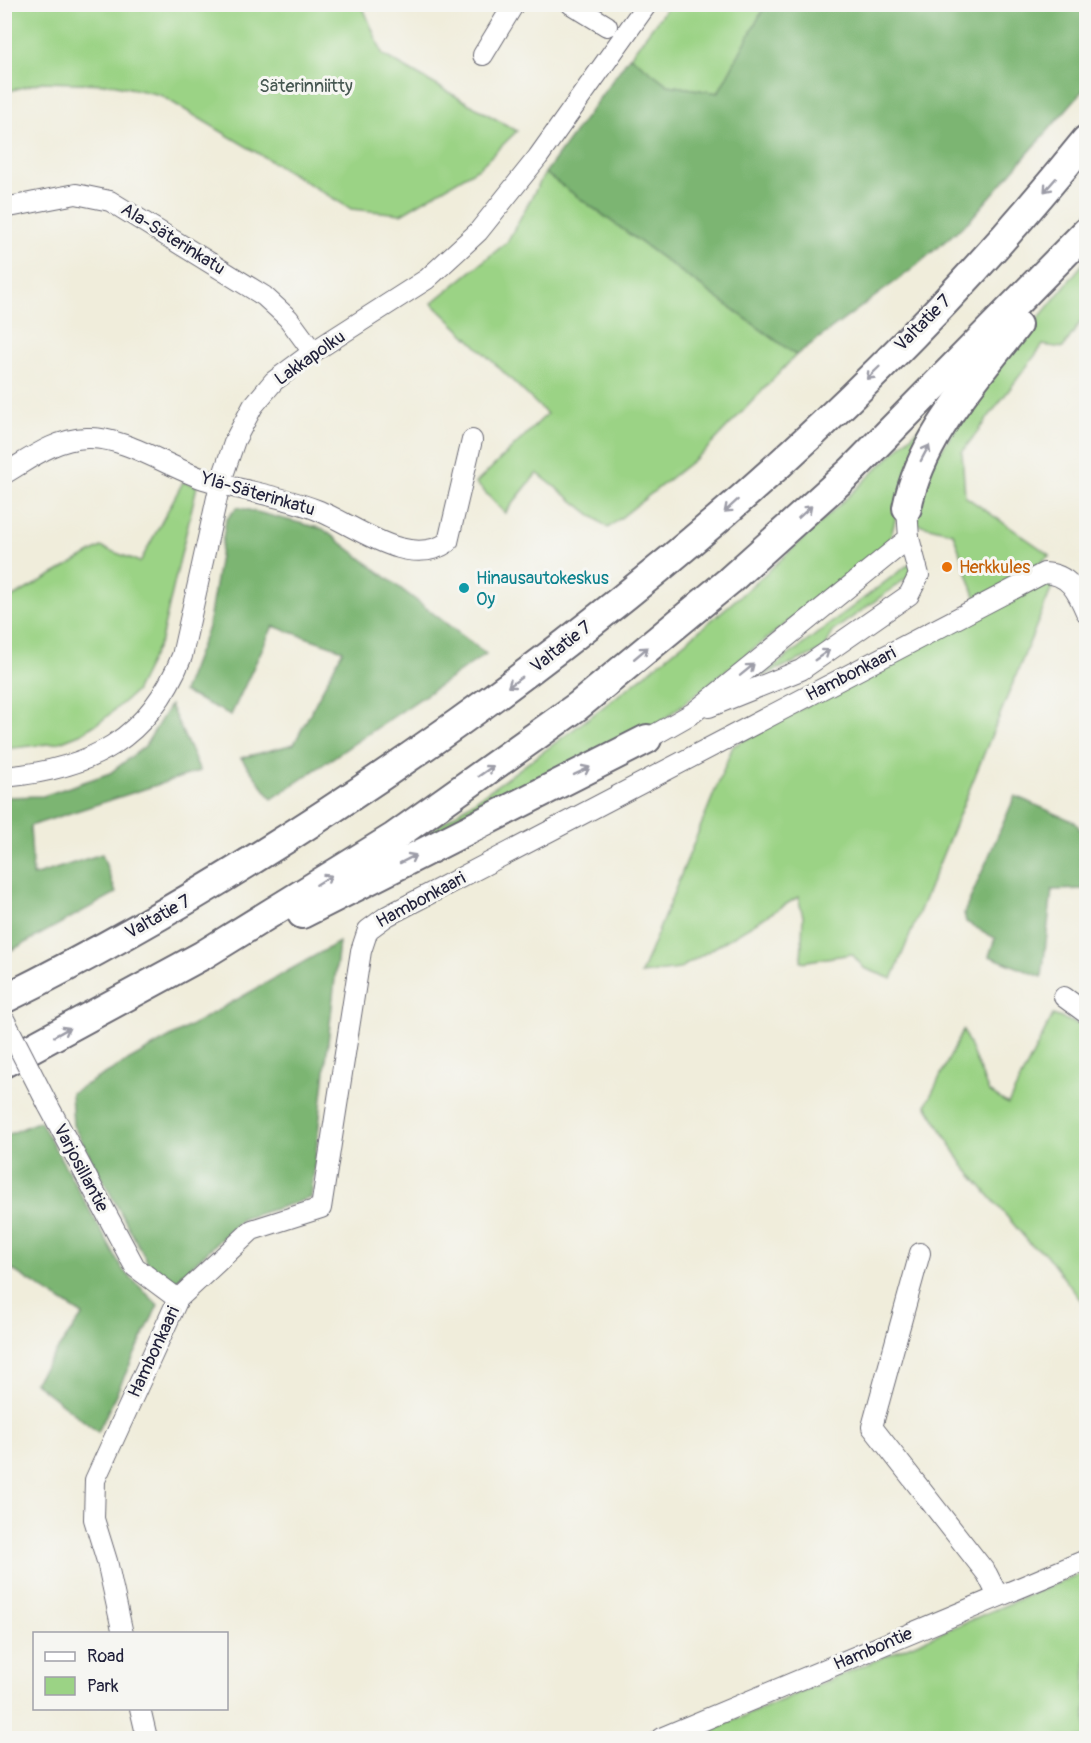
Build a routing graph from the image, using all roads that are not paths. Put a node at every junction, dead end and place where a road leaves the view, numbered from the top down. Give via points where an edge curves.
1 (513, 4) edge
2 (571, 4) edge
3 (647, 4) edge
4 (608, 26) dead end
5 (483, 56) dead end
6 (1086, 140) edge
7 (4, 208) edge
8 (1086, 232) edge
9 (1086, 237) edge
10 (313, 352) junction
11 (472, 440) dead end
12 (4, 474) edge
13 (220, 484) junction
14 (907, 508) joint
15 (909, 538) junction
16 (1086, 612) edge
17 (693, 714) junction
18 (648, 739) joint
19 (4, 777) edge
20 (203, 955) junction
21 (1064, 997) dead end
22 (4, 999) edge
23 (1086, 1013) edge
24 (4, 1019) edge
25 (4, 1062) edge
26 (920, 1253) dead end
27 (178, 1299) junction
28 (1086, 1560) edge
29 (998, 1596) junction
30 (123, 1632) edge
31 (140, 1710) edge
32 (147, 1738) edge
33 (661, 1738) edge

1 - 5 street
2 - 4 street
3 - 10 street, Lakkapolku via 538,157 478,232 426,279
6 -> 22 highway, Valtatie 7 via 940,308 821,424 691,542 552,655 371,785 215,886
7 - 10 street, Ala-Säterinkatu via 76,194 110,201 264,296 288,318
20 -> 8 highway via 394,837 587,698 729,581 850,472
14 -> 9 highway via 925,452
10 - 13 street, Lakkapolku via 274,381 253,406 235,440
11 - 13 street, Ylä-Säterinkatu via 448,542 437,549 422,551 380,543 317,510
12 - 13 street, Ylä-Säterinkatu via 51,446 95,438
13 - 19 street, Lakkapolku via 182,656 152,709 138,726 96,756 45,773
14 - 15 street
17 -> 15 street
17 -> 15 street via 801,670 909,595 920,575
16 - 27 street, Hambonkaari via 1072,584 1054,573 1044,573 376,922 368,930 361,951 321,1208 252,1230
17 - 18 street
20 -> 18 highway via 292,918
25 -> 20 highway
21 - 23 street
24 - 27 street, Varjosillantie, bridge via 135,1267
26 - 29 street via 872,1427 987,1574
27 - 30 street, Hambonkaari via 95,1480 94,1519
28 - 29 street, Hambontie
29 - 33 street, Hambontie
31 - 32 street

